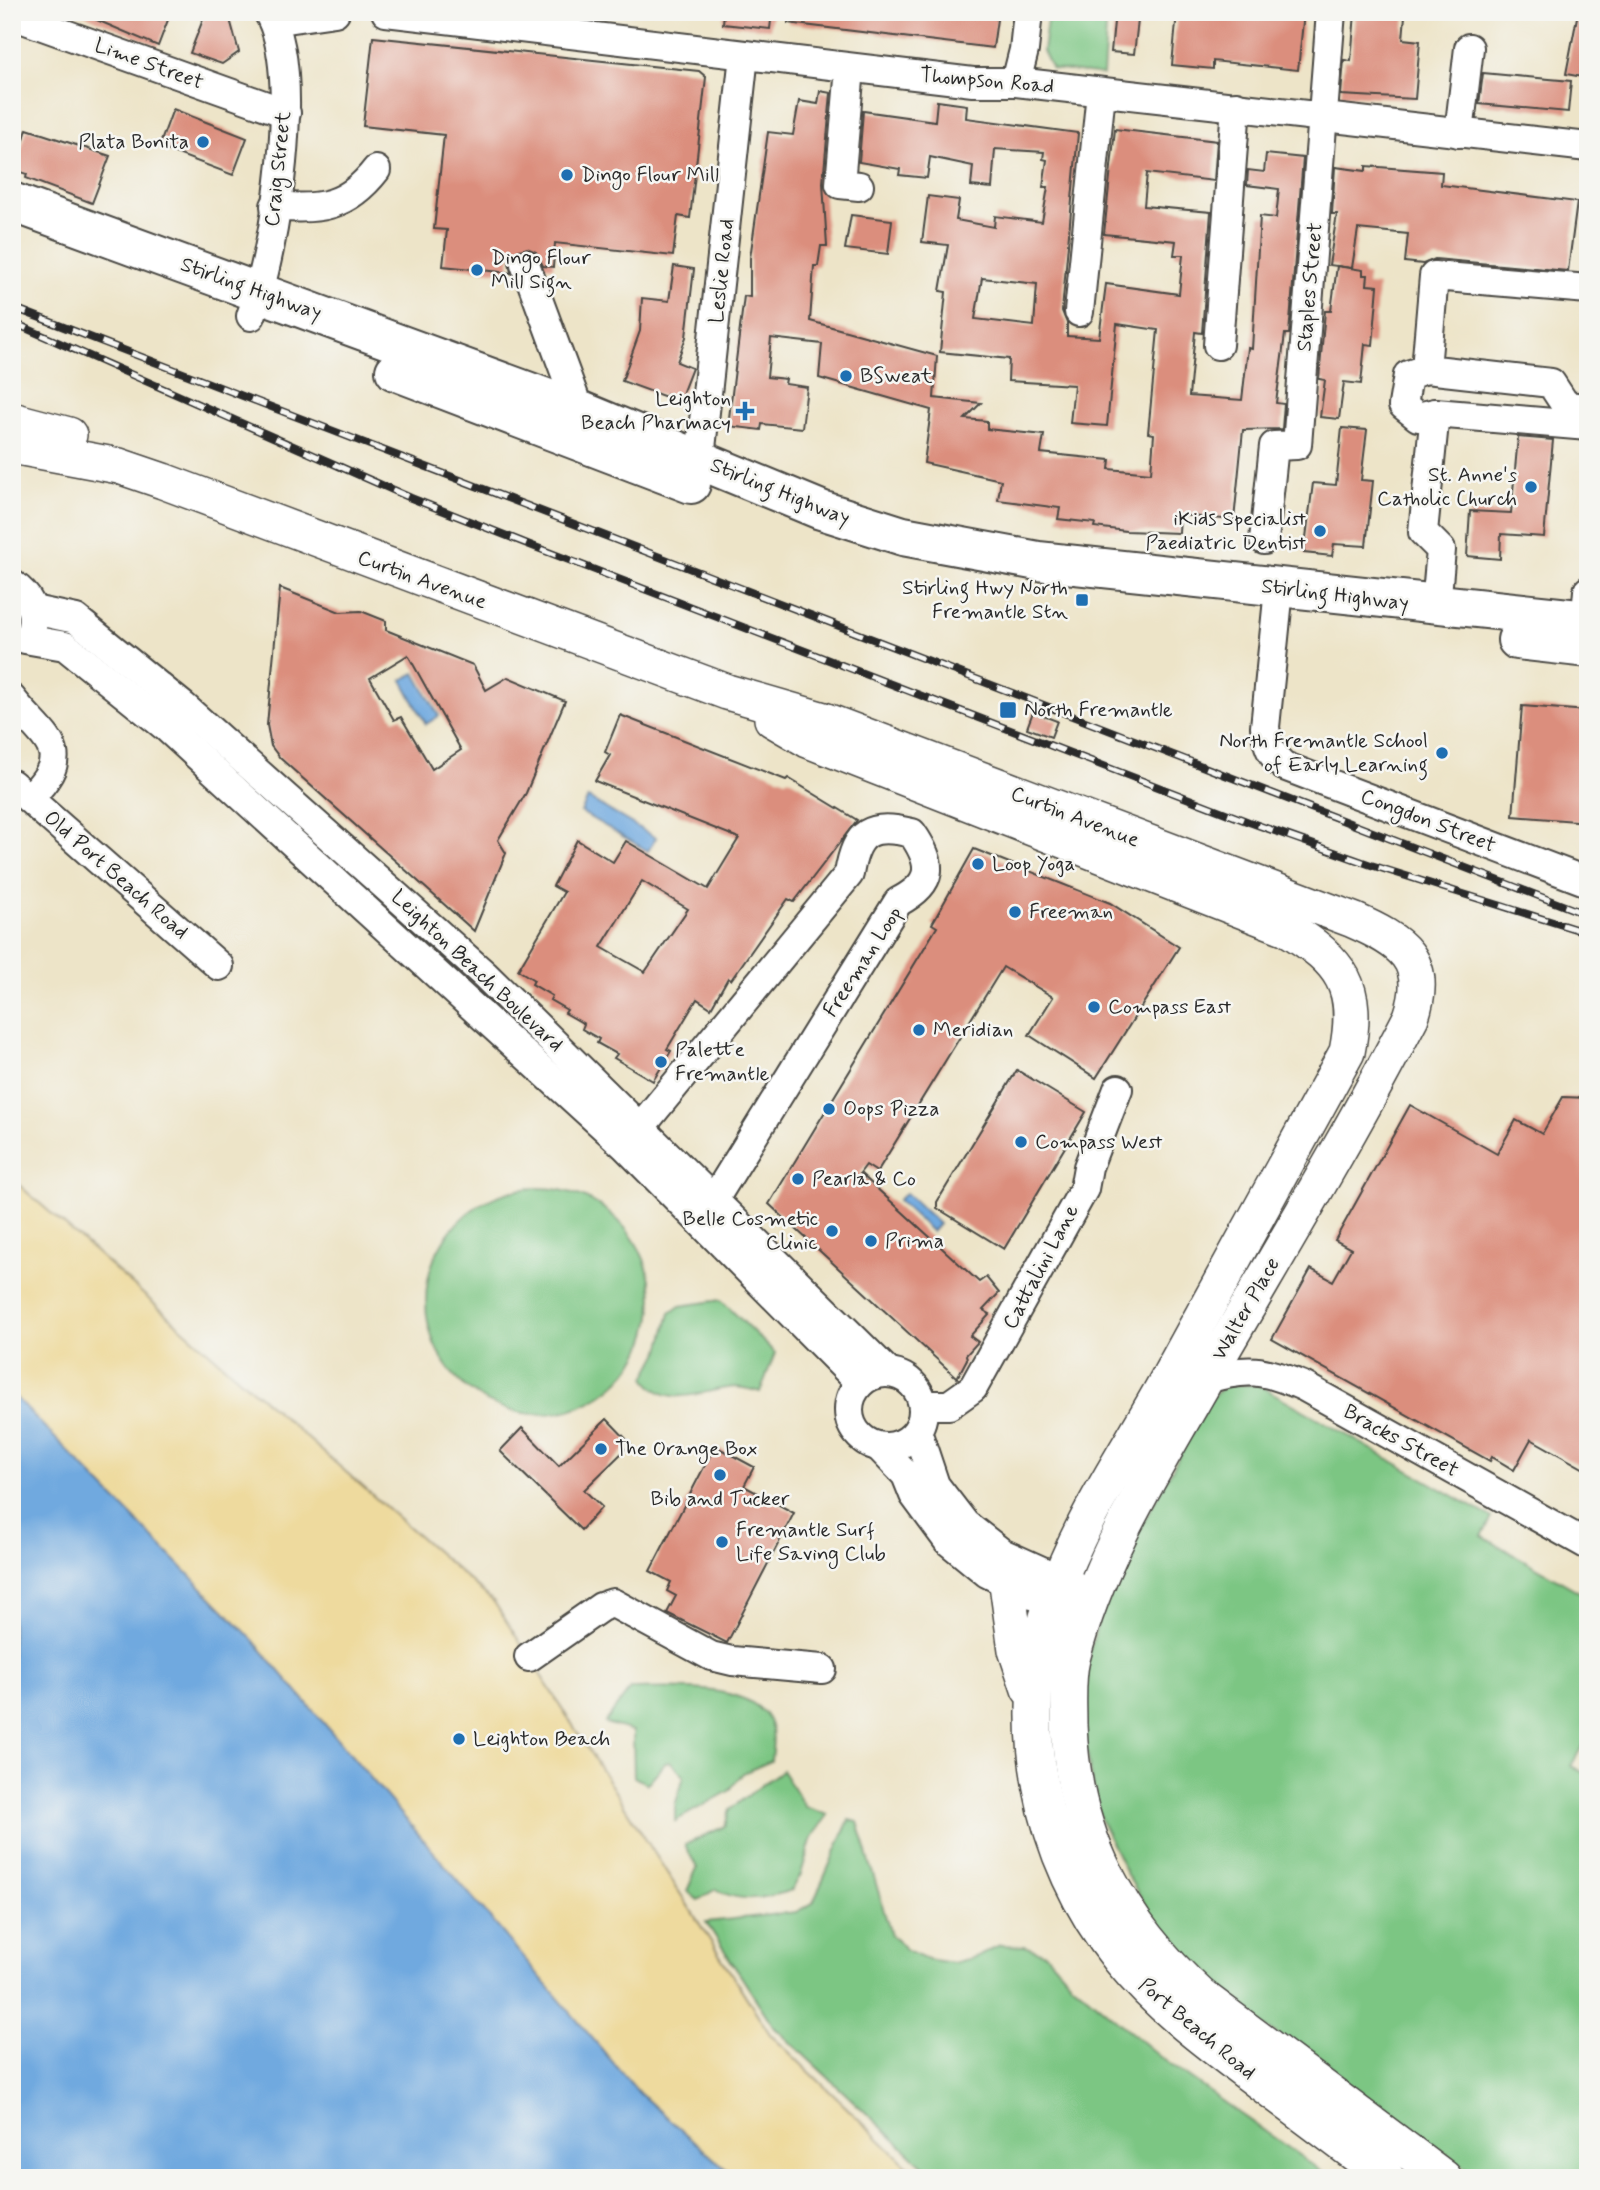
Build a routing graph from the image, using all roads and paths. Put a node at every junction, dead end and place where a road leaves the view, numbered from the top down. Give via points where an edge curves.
1 (335, 12) edge
2 (386, 12) edge
3 (1028, 12) edge
4 (1331, 12) edge
5 (12, 15) edge
6 (271, 17) edge
7 (552, 22) edge
8 (1468, 48) dead end
9 (744, 55) junction
10 (850, 68) junction
11 (1016, 82) junction
12 (1101, 92) junction
13 (1236, 107) junction
14 (286, 113) junction
15 (1322, 116) junction
16 (1459, 133) junction
17 (1588, 147) edge
18 (376, 170) dead end
19 (859, 186) dead end
20 (12, 202) edge
21 (275, 206) junction
22 (12, 228) edge
23 (525, 264) dead end
24 (1588, 289) edge
25 (255, 304) junction
26 (1079, 313) dead end
27 (1218, 345) dead end
28 (1426, 369) junction
29 (1588, 408) edge
30 (1434, 413) junction
31 (12, 420) edge
32 (574, 424) junction
33 (1588, 426) edge
34 (20, 450) edge
35 (119, 467) junction
36 (699, 473) junction
37 (1264, 540) dead end
38 (12, 584) edge
39 (1278, 599) junction
40 (1436, 606) junction
41 (33, 610) junction
42 (1586, 625) edge
43 (19, 643) edge
44 (727, 692) junction
45 (12, 699) edge
46 (175, 717) junction
47 (21, 791) edge
48 (1588, 882) edge
49 (1413, 961) joint
50 (219, 965) dead end
51 (1349, 995) joint
52 (1118, 1089) dead end
53 (633, 1136) junction
54 (707, 1211) junction
55 (889, 1373) junction
56 (1206, 1380) junction
57 (860, 1383) junction
58 (920, 1418) junction
59 (880, 1448) junction
60 (1588, 1545) edge
61 (1105, 1563) junction
62 (1007, 1584) junction
63 (1055, 1592) junction
64 (529, 1657) dead end
65 (1072, 1660) junction
66 (822, 1669) dead end
67 (1034, 1703) junction
68 (1387, 2178) edge
69 (1444, 2178) edge

1 - 6 street
2 - 7 street, Thompson Road
3 - 11 street
4 - 15 street, Staples Street
5 - 14 street, Lime Street
6 - 14 street, Craig Street via 282,50
7 - 9 street, Thompson Road
8 - 16 street
9 - 10 street, Thompson Road
9 - 36 street, Leslie Road
10 - 11 street, Thompson Road via 973,82
10 - 19 street via 840,184
11 - 12 street, Thompson Road
12 - 13 street, Thompson Road
12 - 26 street
13 - 15 street, Thompson Road
13 - 27 street
14 - 21 street, Craig Street
15 - 16 street, Thompson Road
15 - 37 street, Staples Street via 1297,444 1274,446
16 - 17 street, Thompson Road
18 - 21 street via 360,190 335,204
20 - 25 highway, Stirling Highway
21 - 25 street, Craig Street
22 - 25 highway, Stirling Highway
23 - 32 street
24 - 28 street via 1434,276
25 - 32 highway, Stirling Highway
28 - 29 street via 1551,383 1566,406
28 - 30 street via 1408,375 1402,405 1418,417
30 - 33 street
30 - 40 street via 1423,532 1441,550
31 - 35 main road, Curtin Avenue via 79,438
32 - 36 highway, Stirling Highway
34 - 35 main road, Curtin Avenue
35 - 44 main road, Curtin Avenue
36 - 39 highway, Stirling Highway via 939,545
38 - 41 street via 26,594
39 - 40 highway, Stirling Highway
39 - 42 highway, Stirling Highway
39 - 48 street, Congdon Street via 1265,727 1276,760
40 - 42 highway, Stirling Highway
41 - 43 street, Leighton Beach Boulevard via 32,627
41 - 46 street, Leighton Beach Boulevard via 75,619
43 - 46 street, Leighton Beach Boulevard via 65,646
44 - 49 main road, Curtin Avenue via 824,720 1353,920 1403,947
44 - 51 main road, Curtin Avenue via 808,740 1287,928 1332,960
45 - 47 street via 51,743 56,759 51,771
46 - 53 street, Leighton Beach Boulevard via 485,975
47 - 50 street, Old Port Beach Road
49 - 56 main road, Walter Place via 1418,982 1411,1017
51 - 63 main road, Walter Place via 1354,1020 1347,1052 1159,1396 1099,1495
52 - 58 street, Cattalini Lane via 1084,1189 973,1388
53 - 54 street, Leighton Beach Boulevard
53 - 54 street, Freeman Loop via 849,874 853,849 866,833 886,827 912,833 927,856 928,874 916,892 898,902
54 - 55 street, Leighton Beach Boulevard
54 - 57 street, Leighton Beach Boulevard
55 - 57 street
55 - 58 street via 911,1382
56 - 60 street, Bracks Street via 1256,1370 1303,1386
56 - 61 main road, Walter Place
57 - 59 street via 848,1410 851,1423 862,1439
58 - 59 street via 907,1441
58 - 63 street via 930,1474 948,1504 982,1539 1042,1571
59 - 62 street via 906,1475 914,1495 948,1541
61 - 63 street
61 - 65 main road, Walter Place
62 - 63 street via 1031,1595
62 - 67 main road via 1016,1650
63 - 65 street via 1065,1608
63 - 67 main road, Port Beach Road via 1041,1643
64 - 66 street via 613,1603 711,1656
65 - 69 main road, Port Beach Road via 1069,1702 1074,1780 1103,1869 1140,1934 1201,1996
67 - 68 main road, Port Beach Road via 1038,1770 1052,1833 1072,1879 1118,1957 1201,2038

